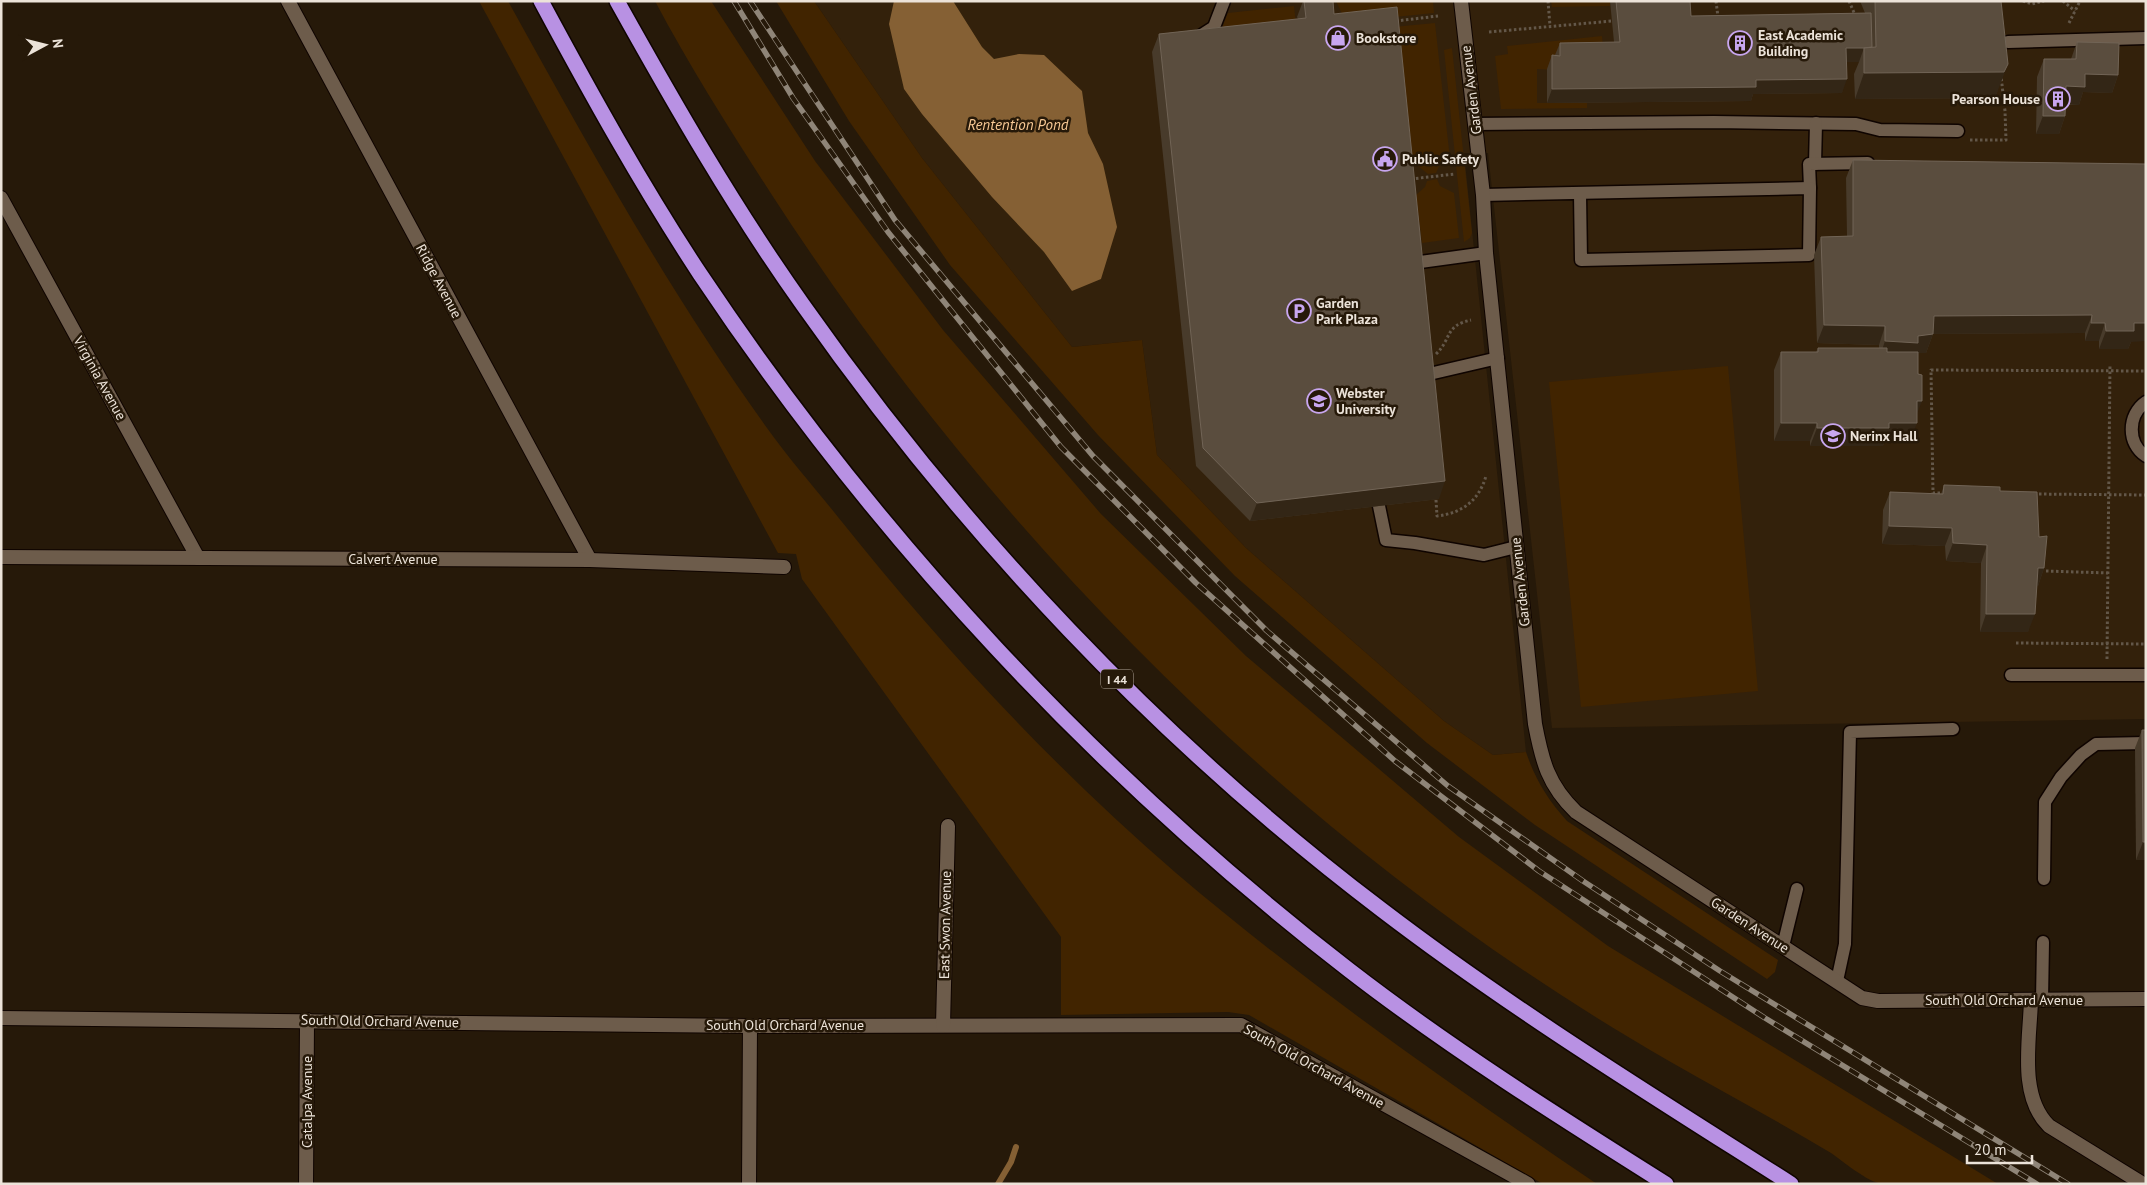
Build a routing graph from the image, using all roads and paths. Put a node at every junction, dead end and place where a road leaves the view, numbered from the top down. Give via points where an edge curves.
1 (288, 1) edge
2 (541, 1) edge
3 (617, 1) edge
4 (1224, 1) edge
5 (1461, 1) edge
6 (1548, 1) edge
7 (1716, 1) edge
8 (1849, 1) edge
9 (2023, 1) edge
10 (2044, 1) edge
11 (2063, 1) edge
12 (2075, 11) dead end
13 (1846, 15) edge
14 (1438, 16) dead end
15 (1728, 17) edge
16 (1392, 21) edge
17 (1612, 21) dead end
18 (1550, 26) junction
19 (1489, 32) dead end
20 (1185, 37) edge
21 (2146, 38) edge
22 (2008, 42) edge
23 (2000, 68) edge
24 (1816, 123) junction
25 (1475, 124) junction
26 (1960, 135) joint
27 (1883, 163) edge
28 (1815, 164) junction
29 (1455, 174) dead end
30 (1406, 180) edge
31 (1810, 188) junction
32 (1580, 194) junction
33 (1483, 196) junction
34 (1, 198) edge
35 (5, 212) edge
36 (1486, 253) junction
37 (1413, 263) edge
38 (1471, 320) dead end
39 (1431, 356) edge
40 (1498, 358) junction
41 (2110, 364) dead end
42 (2110, 370) junction
43 (2146, 371) edge
44 (1425, 375) edge
45 (2146, 402) edge
46 (2146, 456) edge
47 (1486, 476) dead end
48 (1953, 493) edge
49 (2031, 494) edge
50 (2109, 494) junction
51 (2146, 495) edge
52 (1436, 500) edge
53 (1379, 506) edge
54 (1516, 547) junction
55 (1, 558) edge
56 (198, 558) junction
57 (590, 560) junction
58 (784, 568) dead end
59 (2046, 571) edge
60 (2108, 573) junction
61 (2016, 643) dead end
62 (2107, 644) junction
63 (2146, 644) edge
64 (2011, 674) dead end
65 (2107, 675) junction
66 (2146, 675) edge
67 (1953, 729) dead end
68 (2146, 742) edge
69 (948, 826) dead end
70 (2044, 879) dead end
71 (1797, 889) dead end
72 (2043, 942) dead end
73 (1783, 946) junction
74 (1837, 981) junction
75 (1862, 998) joint
76 (2146, 999) edge
77 (2036, 1000) junction
78 (1, 1018) edge
79 (307, 1020) junction
80 (943, 1025) junction
81 (750, 1026) junction
82 (306, 1184) edge
83 (749, 1184) edge
84 (1528, 1184) edge
85 (1666, 1184) edge
86 (1791, 1184) edge
87 (2143, 1184) edge

1 - 57 street, Ridge Avenue
2 - 85 highway via 648,192 700,274 846,474 991,644 1076,732 1164,815 1350,971 1449,1043
3 - 86 highway, I 44 via 672,102 808,313 947,492 1109,671 1204,762 1286,834 1380,908 1476,980
4 - 20 lane via 1214,27 1203,36
5 - 25 street, Garden Avenue
6 - 18 path
7 - 15 path via 1718,17
8 - 13 path via 1856,15
9 - 10 path via 2032,4
11 - 12 path
14 - 16 path
17 - 18 path
18 - 19 path
21 - 22 lane
23 - 26 path via 2006,140
24 - 25 lane
24 - 26 lane
24 - 28 lane
25 - 33 street, Garden Avenue
27 - 28 lane
28 - 31 lane via 1809,164
29 - 30 path
31 - 32 lane
31 - 32 lane via 1809,254 1749,256 1581,260
32 - 33 lane
33 - 36 street, Garden Avenue
34 - 35 street, Virginia Avenue
35 - 56 street, Virginia Avenue
36 - 37 lane
36 - 40 street, Garden Avenue
38 - 39 path via 1451,328 1438,353
40 - 44 lane
40 - 54 street, Garden Avenue
41 - 42 path
42 - 43 path
42 - 48 path via 1931,370 1933,493
42 - 50 path
45 - 46 lane via 2136,412 2132,423 2135,445
47 - 52 path via 1482,489 1468,506 1459,511 1437,516
49 - 50 path
50 - 51 path
50 - 60 path
53 - 54 lane via 1386,540 1484,555
54 - 73 street, Garden Avenue via 1541,760 1562,798 1576,812
55 - 56 street, Calvert Avenue
56 - 57 street, Calvert Avenue
57 - 58 street, Calvert Avenue
59 - 60 path
60 - 62 path
61 - 62 path
62 - 63 path
62 - 65 path
64 - 65 lane
65 - 66 lane
67 - 74 lane via 1850,732 1845,944
68 - 70 lane via 2096,744 2061,777 2045,802
69 - 80 street, East Swon Avenue
71 - 73 lane
72 - 77 lane
73 - 74 street, Garden Avenue
74 - 75 street, Garden Avenue
75 - 77 street, South Old Orchard Avenue via 1878,1001
76 - 77 street, South Old Orchard Avenue
77 - 87 street via 2029,1073 2032,1096 2040,1117 2049,1126
78 - 79 street, South Old Orchard Avenue
79 - 81 street, South Old Orchard Avenue
79 - 82 street, Catalpa Avenue
80 - 81 street, South Old Orchard Avenue
80 - 84 street, South Old Orchard Avenue via 1241,1025
81 - 83 street

